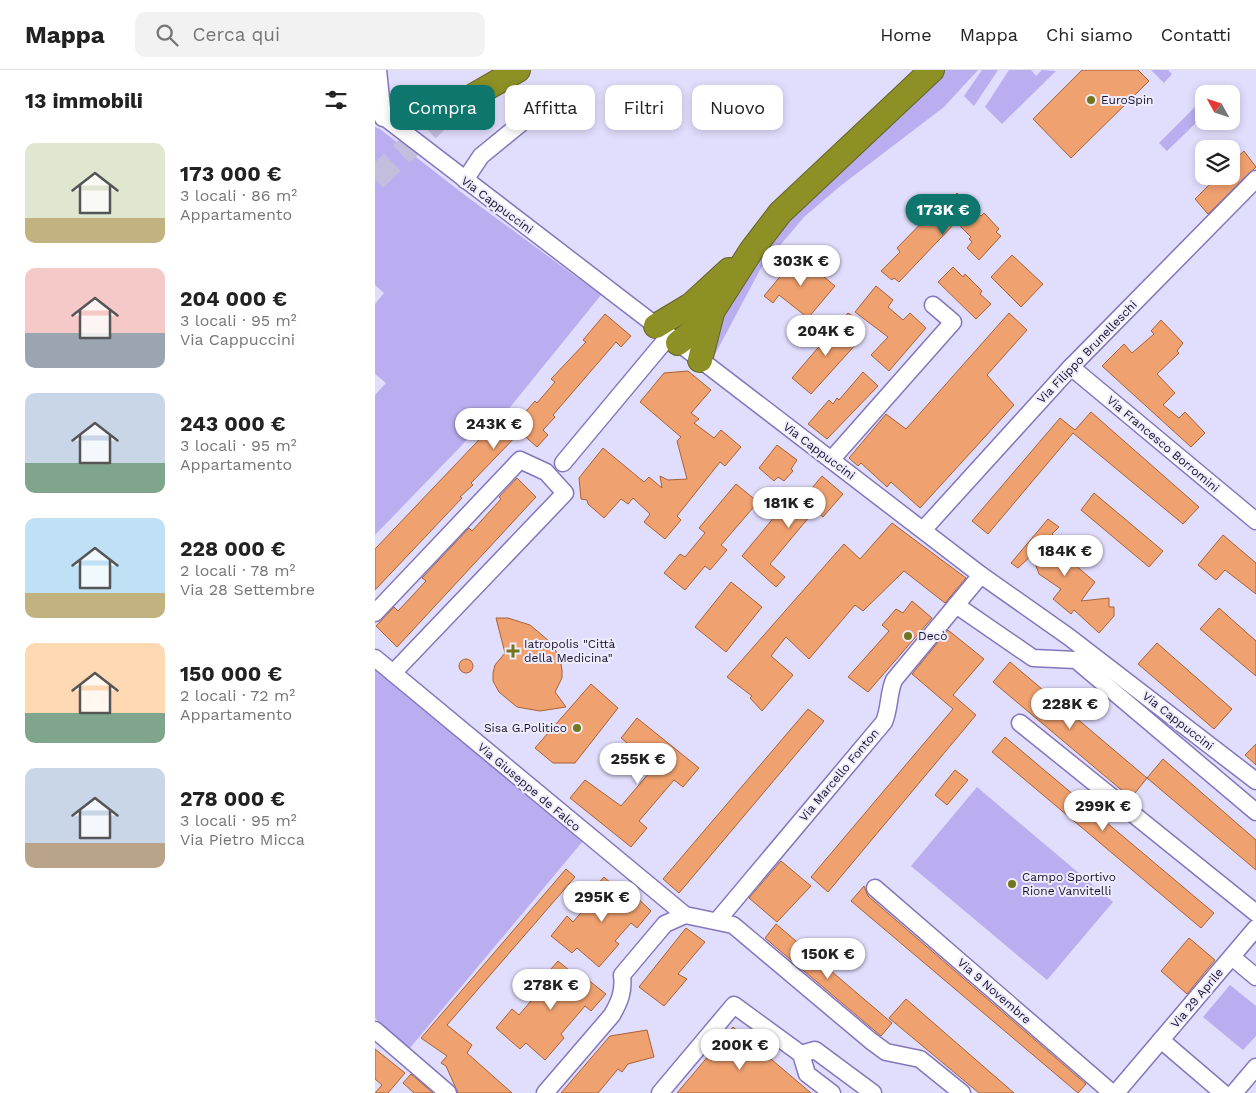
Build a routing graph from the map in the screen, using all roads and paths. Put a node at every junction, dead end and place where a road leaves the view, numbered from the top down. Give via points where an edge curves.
1 (378, 70) edge
2 (518, 70) edge
3 (932, 70) edge
4 (492, 85) edge
5 (377, 115) edge
6 (513, 130) edge
7 (1256, 179) edge
8 (465, 180) junction
9 (751, 251) junction
10 (933, 305) dead end
11 (712, 312) junction
12 (668, 335) junction
13 (700, 360) junction
14 (1071, 367) junction
15 (831, 460) junction
16 (563, 463) dead end
17 (1256, 521) edge
18 (923, 530) junction
19 (981, 575) junction
20 (956, 604) junction
21 (375, 613) edge
22 (375, 658) edge
23 (393, 673) junction
24 (1020, 723) dead end
25 (1256, 781) edge
26 (1256, 812) edge
27 (875, 888) dead end
28 (1256, 913) edge
29 (685, 915) junction
30 (717, 921) junction
31 (1256, 928) edge
32 (1231, 957) junction
33 (1256, 977) edge
34 (375, 1030) edge
35 (1161, 1040) junction
36 (801, 1054) junction
37 (1255, 1069) edge
38 (448, 1093) edge
39 (545, 1093) edge
40 (660, 1093) edge
41 (832, 1093) edge
42 (873, 1093) edge
43 (962, 1093) edge
44 (1112, 1093) edge
45 (1116, 1093) edge
46 (1223, 1093) edge
47 (1234, 1093) edge

1 - 5 street, Via Cappuccini
2 - 4 highway
3 - 9 highway via 780,213
5 - 8 street, Via Cappuccini
6 - 8 street via 481,156
7 - 14 street, Via Filippo Brunelleschi
8 - 12 street, Via Cappuccini
9 - 11 highway
9 - 12 highway via 691,305
10 - 15 street via 953,322
11 - 12 highway via 700,326
11 - 13 highway
12 - 13 street, Via Cappuccini
12 - 16 street
13 - 15 street, Via Cappuccini
14 - 17 street, Via Francesco Borromini
14 - 18 street, Via Filippo Brunelleschi
15 - 18 street, Via Cappuccini
18 - 19 street, Via Cappuccini
19 - 20 street, Via Marcello Fonton
19 - 25 street, Via Cappuccini via 1069,637
20 - 26 street via 1033,658 1077,660
20 - 30 street, Via Marcello Fonton via 894,680 884,722
21 - 23 street via 520,460 547,472 565,493
22 - 23 street, Via Giuseppe de Falco
23 - 29 street, Via Giuseppe de Falco
24 - 28 street
27 - 44 street, Via 9 Novembre
29 - 30 street
29 - 39 street via 665,924 622,975 624,987 612,1015
30 - 43 street via 733,925 886,1052 920,1059
31 - 32 street
32 - 33 street, Via 29 Aprile
32 - 35 street, Via 29 Aprile
34 - 38 street
35 - 45 street, Via 29 Aprile
35 - 46 street, Via 29 Aprile
36 - 40 street via 734,1005
36 - 41 street via 807,1074
36 - 42 street via 815,1050
37 - 47 street

